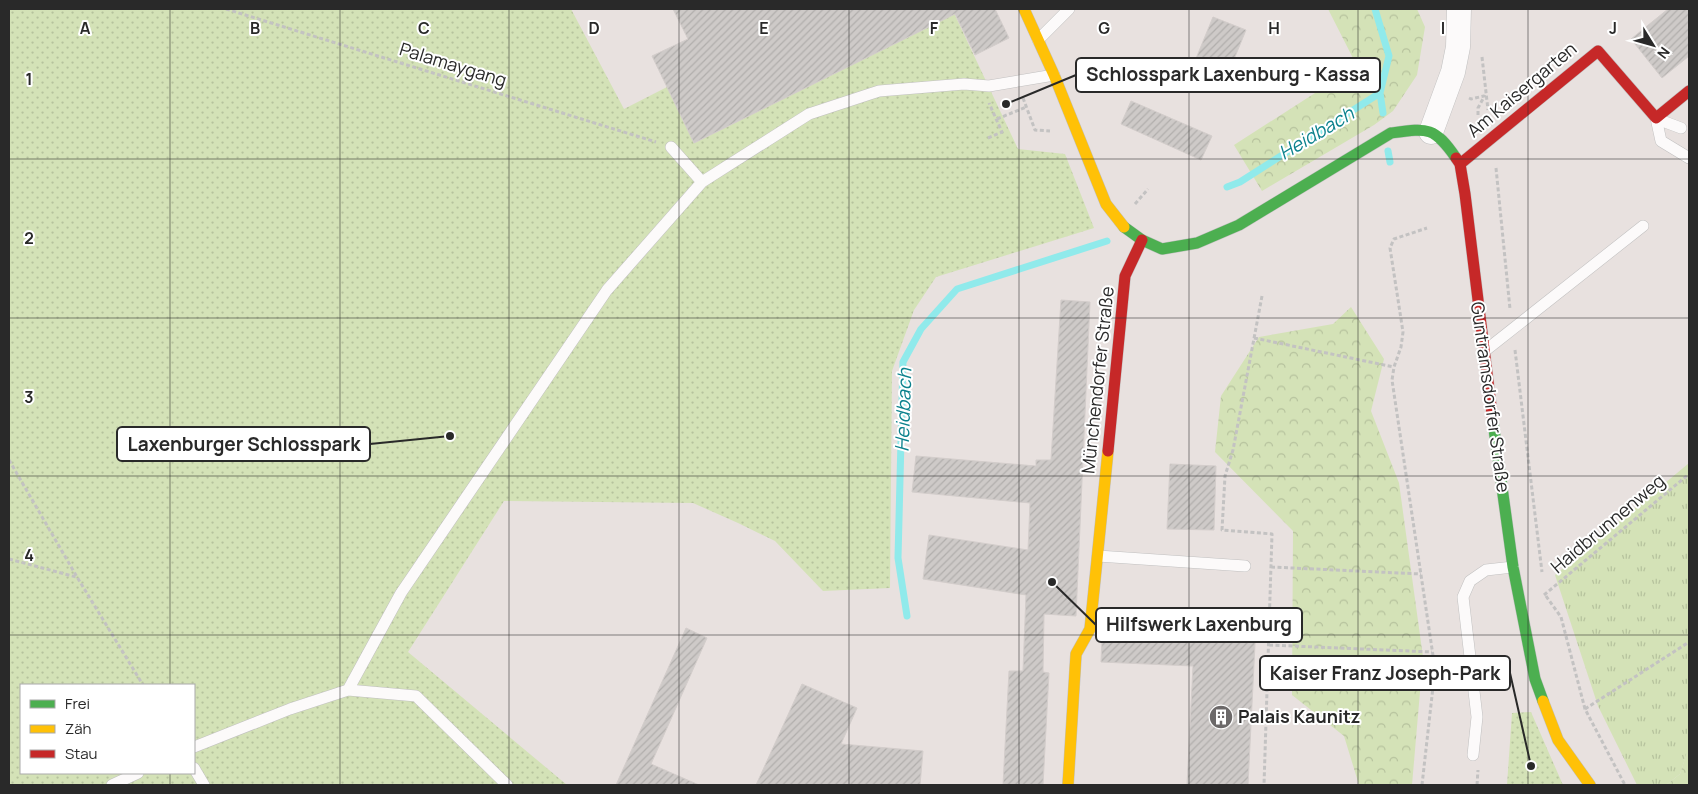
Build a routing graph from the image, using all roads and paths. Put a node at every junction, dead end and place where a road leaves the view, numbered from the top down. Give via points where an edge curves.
1 (226, 9) edge
2 (1024, 9) edge
3 (1069, 9) edge
4 (1459, 9) edge
5 (1038, 40) junction
6 (1054, 75) junction
7 (1017, 82) junction
8 (979, 85) junction
9 (1689, 91) edge
10 (1026, 107) junction
11 (1656, 118) junction
12 (997, 119) junction
13 (1681, 128) dead end
14 (1431, 132) junction
15 (1078, 133) junction
16 (988, 138) dead end
17 (671, 147) joint
18 (1689, 158) edge
19 (1460, 164) junction
20 (702, 182) junction
21 (1643, 226) dead end
22 (1427, 228) dead end
23 (1142, 240) junction
24 (1262, 296) dead end
25 (1254, 338) junction
26 (1484, 352) junction
27 (1394, 367) junction
28 (9, 460) edge
29 (1689, 474) edge
30 (1098, 556) junction
31 (9, 559) edge
32 (1245, 566) dead end
33 (1271, 567) junction
34 (1513, 567) junction
35 (1421, 574) junction
36 (77, 577) junction
37 (1689, 642) edge
38 (1269, 645) junction
39 (1432, 652) junction
40 (143, 684) edge
41 (348, 690) junction
42 (1585, 709) junction
43 (195, 747) edge
44 (1473, 755) dead end
45 (195, 770) edge
46 (136, 774) edge
47 (112, 785) edge
48 (204, 785) edge
49 (507, 785) edge
50 (1068, 785) edge
51 (1264, 785) edge
52 (1422, 785) edge
53 (1590, 785) edge
54 (1625, 785) edge

1 - 17 path, Palamaygang
2 - 5 main road
3 - 5 lane
4 - 14 street via 1458,47 1453,72
5 - 6 main road
6 - 7 lane
6 - 15 main road
7 - 8 lane
7 - 10 path
8 - 12 path
8 - 20 lane via 878,90 809,114
9 - 11 main road
10 - 12 path
10 - 15 path via 1035,130
11 - 13 lane
11 - 18 lane via 1661,141
11 - 19 main road, Am Kaisergarten via 1598,50
12 - 16 path via 1002,132
14 - 19 main road, Guntramsdorfer Straße via 1445,142
14 - 23 main road via 1419,128 1391,133 1239,224 1197,243 1162,249
15 - 23 main road via 1106,204 1124,228
17 - 20 lane
19 - 26 main road, Guntramsdorfer Straße
20 - 41 lane via 607,290 401,593
21 - 26 lane
22 - 27 path via 1394,240 1390,248 1403,332
23 - 30 main road, Münchendorfer Straße via 1125,276
24 - 25 path
25 - 27 path
25 - 33 path via 1225,476 1222,530 1272,534
26 - 34 main road, Guntramsdorfer Straße
27 - 35 path via 1392,380
28 - 36 path
29 - 42 path, Haidbrunnenweg via 1545,595 1560,617
30 - 32 lane
30 - 50 main road, Münchendorfer Straße via 1090,629 1076,654
31 - 36 path
33 - 35 path
33 - 38 path
34 - 44 lane via 1486,570 1470,581 1463,597 1477,717
34 - 53 main road, Guntramsdorfer Straße via 1535,678 1558,740
35 - 39 path
36 - 40 path
37 - 42 path
38 - 39 path
38 - 51 path
39 - 52 path via 1435,670
41 - 43 lane
41 - 49 lane via 416,696
42 - 54 path
45 - 48 lane
46 - 47 lane

